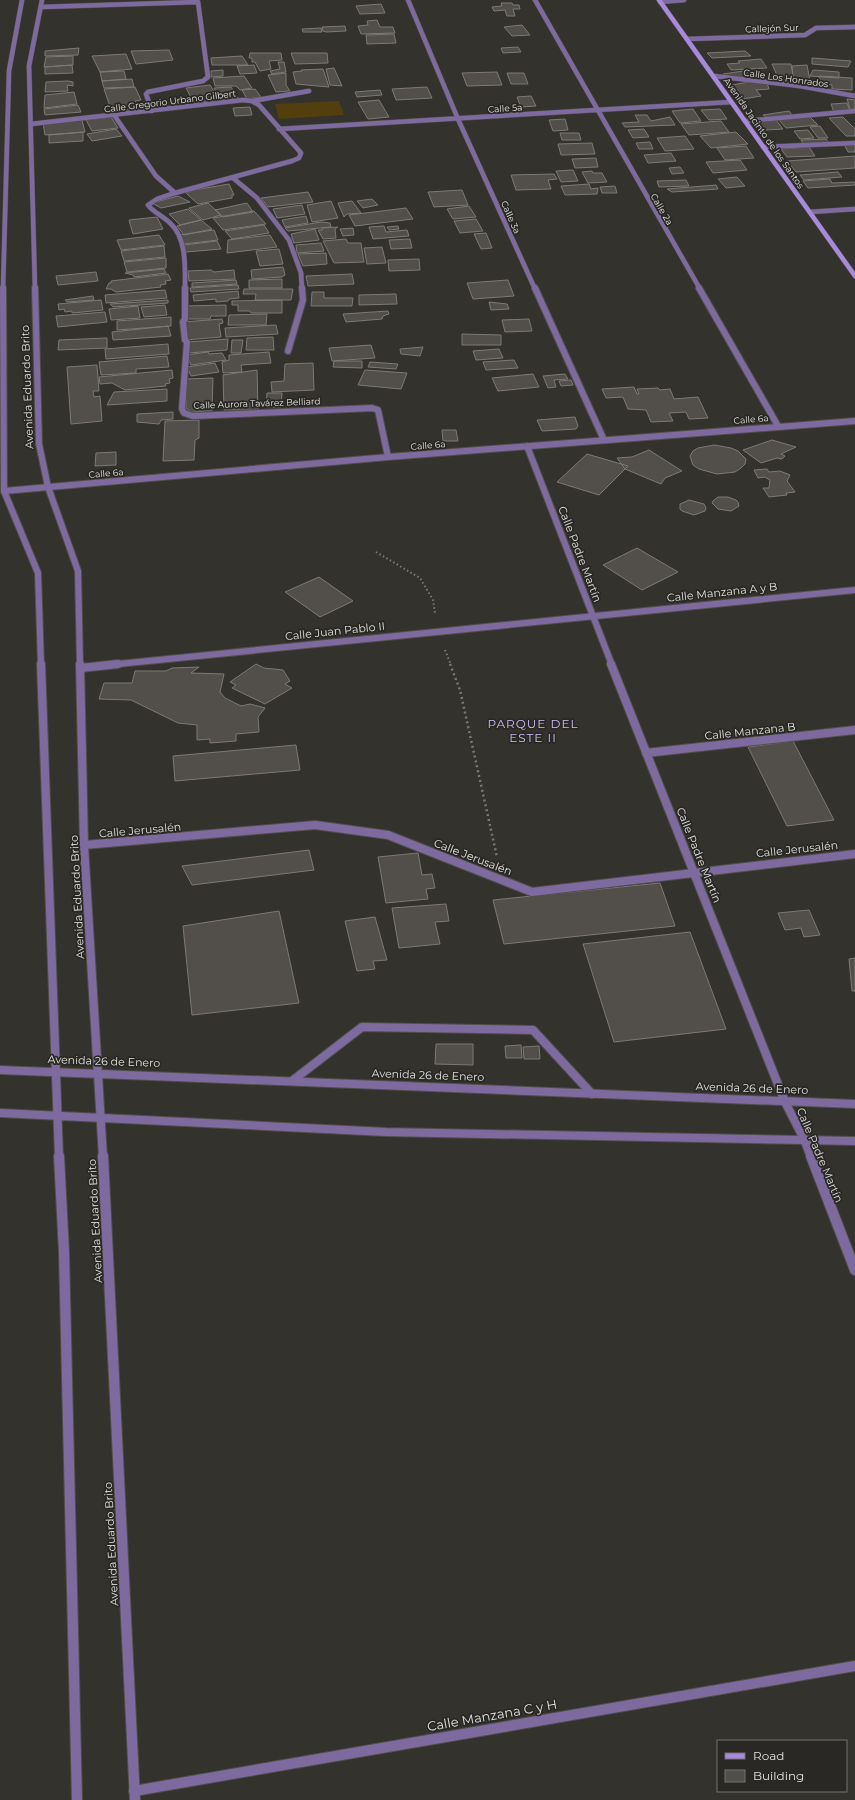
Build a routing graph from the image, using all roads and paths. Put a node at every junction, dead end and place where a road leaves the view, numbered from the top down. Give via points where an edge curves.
1 (22, 0) edge
2 (408, 0) edge
3 (534, 0) edge
4 (684, 0) edge
5 (659, 1) edge
6 (42, 4) edge
7 (855, 27) edge
8 (687, 39) junction
9 (714, 76) junction
10 (309, 91) dead end
11 (855, 96) edge
12 (252, 101) junction
13 (731, 102) junction
14 (596, 110) junction
15 (152, 111) junction
16 (855, 111) edge
17 (114, 115) junction
18 (458, 119) junction
19 (746, 121) junction
20 (31, 124) junction
21 (279, 129) junction
22 (855, 142) edge
23 (763, 147) junction
24 (233, 178) junction
25 (175, 193) junction
26 (855, 209) edge
27 (810, 212) junction
28 (855, 276) edge
29 (288, 351) dead end
30 (855, 421) edge
31 (778, 426) junction
32 (604, 440) junction
33 (527, 446) junction
34 (388, 457) junction
35 (48, 487) junction
36 (4, 491) junction
37 (376, 552) dead end
38 (855, 590) edge
39 (592, 616) junction
40 (438, 632) junction
41 (81, 668) junction
42 (855, 730) edge
43 (646, 753) junction
44 (84, 845) junction
45 (855, 854) edge
46 (694, 872) junction
47 (502, 880) junction
48 (0, 1070) edge
49 (55, 1072) junction
50 (98, 1073) junction
51 (292, 1081) junction
52 (592, 1094) junction
53 (785, 1102) junction
54 (855, 1104) edge
55 (0, 1113) edge
56 (56, 1115) junction
57 (101, 1118) junction
58 (804, 1139) junction
59 (855, 1141) edge
60 (855, 1270) edge
61 (855, 1666) edge
62 (135, 1796) edge
63 (77, 1800) edge

1 - 36 street, Avenida Eduardo Brito via 9,79 2,322
2 - 18 street, Calle 3a
3 - 14 street, Calle 2a
4 - 5 street
5 - 8 main road, Avenida Jacinto de los Santos
6 - 15 street via 198,2 208,77 203,81 148,92 146,94
6 - 20 street, Avenida Eduardo Brito via 29,66
7 - 8 street, Callejón Sur via 816,28 805,35
8 - 9 main road, Avenida Jacinto de los Santos
9 - 11 street, Calle Los Honrados via 800,86
9 - 13 main road, Avenida Jacinto de los Santos
10 - 12 street, Calle Gregorio Urbano Gilbert
12 - 15 street, Calle Gregorio Urbano Gilbert
12 - 21 street via 259,105
13 - 14 street, Calle 5a
13 - 19 main road, Avenida Jacinto de los Santos
14 - 18 street, Calle 5a
14 - 31 street, Calle 2a
15 - 17 street, Calle Gregorio Urbano Gilbert
16 - 19 street
17 - 20 street, Calle Gregorio Urbano Gilbert
17 - 25 street via 156,176
18 - 21 street, Calle 5a
18 - 32 street, Calle 3a
19 - 23 main road, Avenida Jacinto de los Santos
20 - 35 street, Avenida Eduardo Brito via 39,444
21 - 24 street, Calle Aurora Tavárez Belliard via 301,153 299,158
22 - 23 street
23 - 27 main road, Avenida Jacinto de los Santos
24 - 25 street, Calle Aurora Tavárez Belliard
24 - 29 street via 257,198 288,240 301,273 303,300
25 - 34 street, Calle Aurora Tavárez Belliard via 148,205 172,225 180,238 183,255 183,322 187,342 182,409 184,413 193,416 372,408 378,410
26 - 27 street
27 - 28 main road, Avenida Jacinto de los Santos
30 - 31 street, Calle 6a
31 - 32 street, Calle 6a
32 - 33 street, Calle 6a
33 - 34 street, Calle 6a
33 - 39 street, Calle Padre Martín
34 - 35 street, Calle 6a
35 - 36 street, Calle 6a
35 - 41 street, Avenida Eduardo Brito via 78,571
36 - 49 street, Avenida Eduardo Brito via 38,573
37 - 40 path via 420,578 433,600
38 - 39 street, Calle Manzana A y B
39 - 40 street, Calle Juan Pablo II
39 - 43 street, Calle Padre Martín
40 - 41 street, Calle Juan Pablo II
40 - 47 path via 460,690
41 - 44 street, Avenida Eduardo Brito
42 - 43 street, Calle Manzana B
43 - 46 street, Calle Padre Martín
44 - 47 street, Calle Jerusalén via 316,825 388,835
44 - 50 street, Avenida Eduardo Brito
45 - 46 street, Calle Jerusalén
46 - 47 street, Calle Jerusalén via 532,892
46 - 53 street, Calle Padre Martín
48 - 49 street, Avenida 26 de Enero
49 - 50 street, Avenida 26 de Enero
49 - 56 street, Avenida Eduardo Brito
50 - 51 street, Avenida 26 de Enero
50 - 57 street, Avenida Eduardo Brito
51 - 52 street, Avenida 26 de Enero
51 - 52 street via 362,1027 534,1030
52 - 53 street, Avenida 26 de Enero
53 - 54 street, Avenida 26 de Enero
53 - 58 street, Calle Padre Martín
55 - 56 street
56 - 57 street
56 - 63 street, Avenida Eduardo Brito via 64,1252
57 - 58 street via 386,1132
57 - 62 street, Avenida Eduardo Brito
58 - 59 street
58 - 60 street, Calle Padre Martín
61 - 62 street, Calle Manzana C y H

